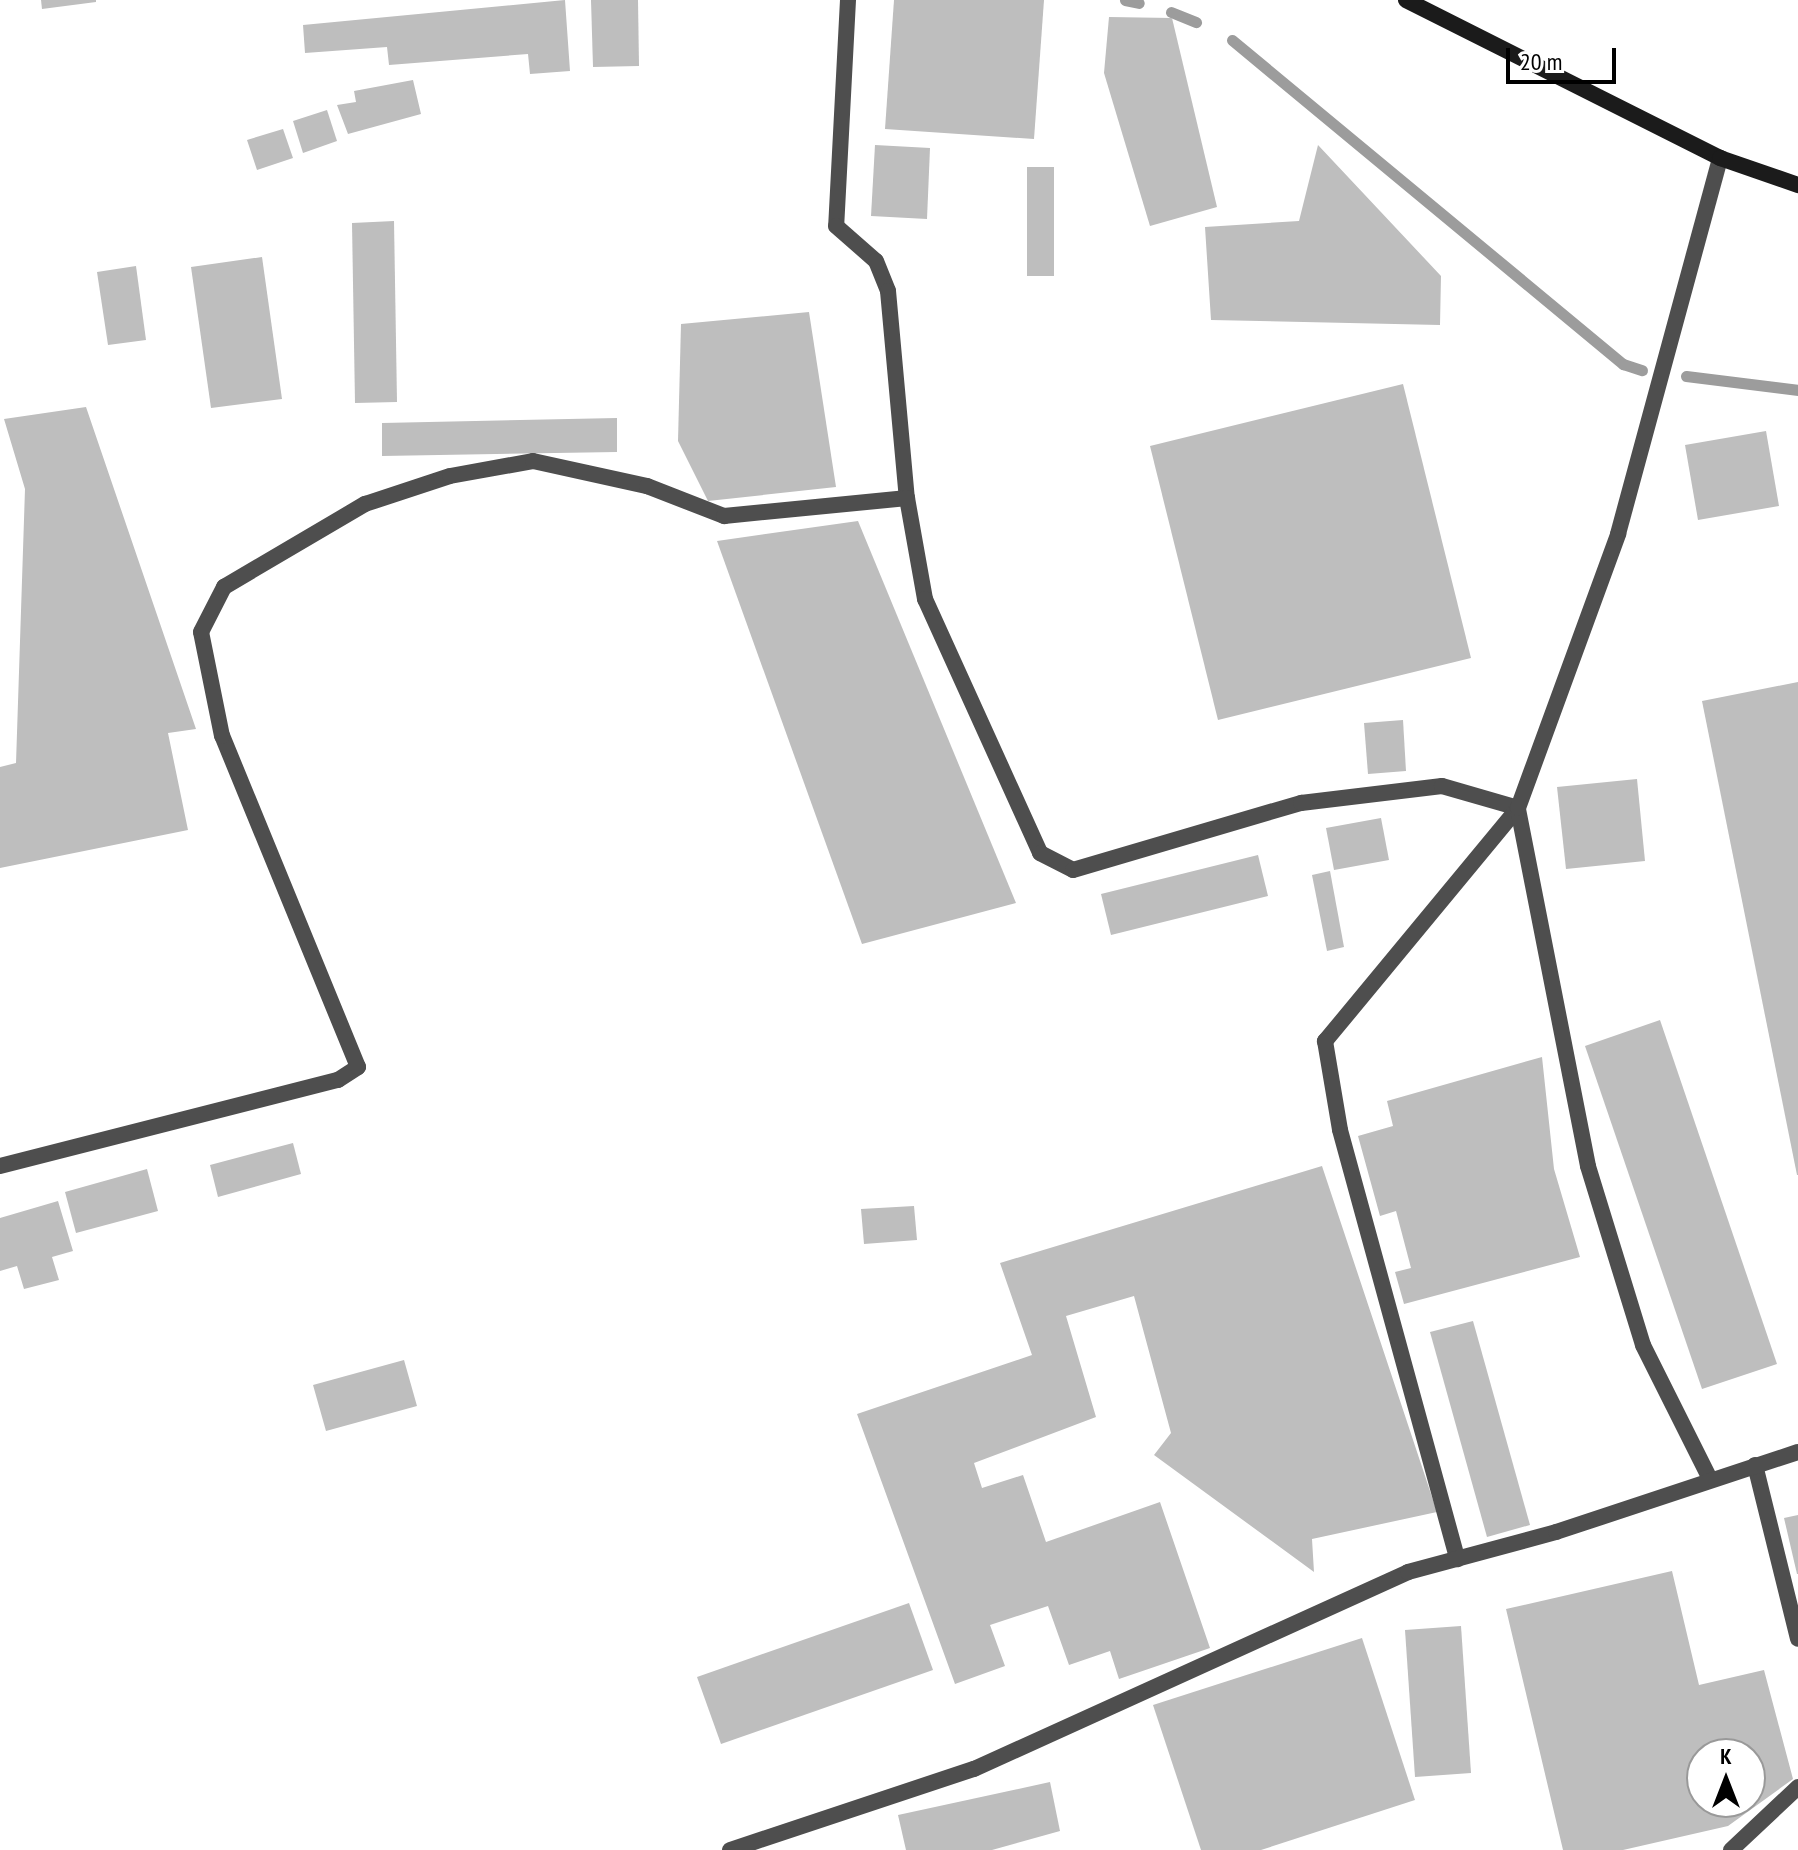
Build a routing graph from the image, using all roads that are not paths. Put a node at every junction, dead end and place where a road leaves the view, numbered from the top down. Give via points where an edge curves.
1 (848, 0) edge
2 (1406, 0) edge
3 (1720, 158) junction
4 (1798, 185) edge
5 (907, 498) junction
6 (1518, 808) junction
7 (0, 1166) edge
8 (1798, 1452) edge
9 (1755, 1465) junction
10 (1710, 1479) junction
11 (1457, 1559) junction
12 (1798, 1639) edge
13 (1798, 1787) edge
14 (730, 1850) edge
15 (1731, 1850) edge

1 - 5 street via 836,226 876,261 888,291
2 - 3 street
3 - 4 street
3 - 6 street via 1618,534
5 - 6 street via 925,599 1016,807 1040,853 1073,870 1301,803 1442,786
5 - 7 street via 724,516 647,486 533,461 450,476 365,504 224,587 201,632 222,736 358,1067 338,1080
6 - 10 street via 1588,1166 1643,1345
6 - 11 street via 1325,1041 1340,1130
8 - 9 street
9 - 10 street
9 - 12 street
10 - 11 street
11 - 14 street via 1314,1609 974,1769
13 - 15 street

